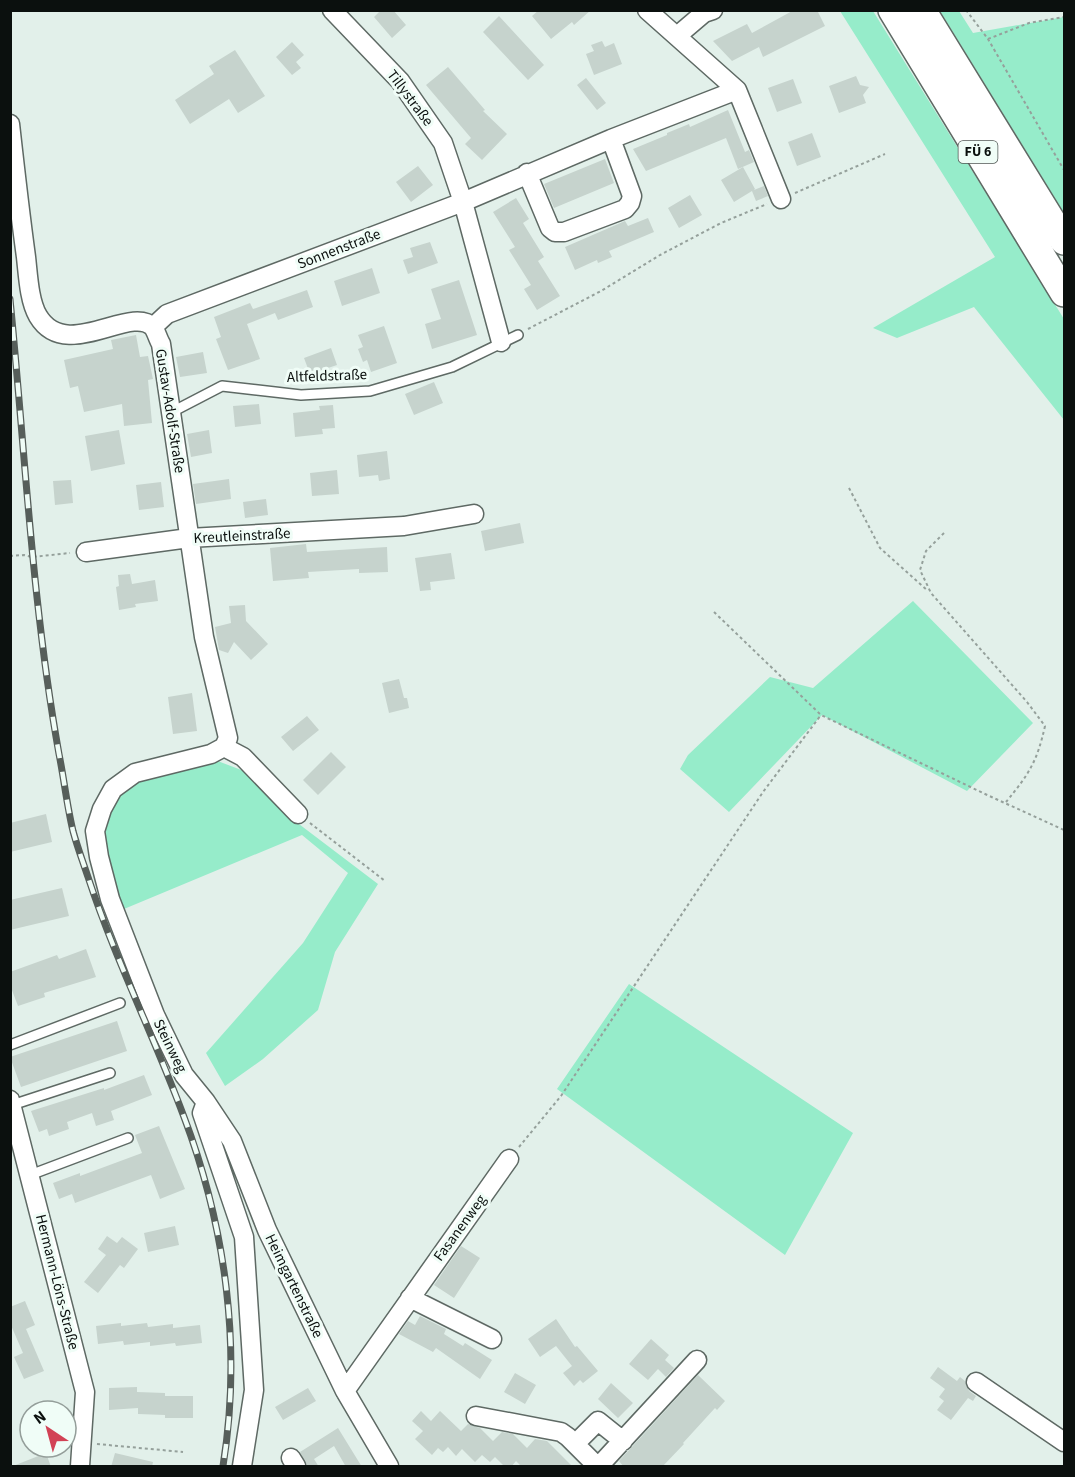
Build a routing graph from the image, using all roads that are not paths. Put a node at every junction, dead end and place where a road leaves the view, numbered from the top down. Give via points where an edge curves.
1 (332, 10) edge
2 (647, 10) edge
3 (713, 10) edge
4 (892, 10) edge
5 (922, 10) edge
6 (677, 36) junction
7 (737, 90) junction
8 (10, 124) edge
9 (611, 139) junction
10 (527, 173) junction
11 (782, 199) road end
12 (463, 201) junction
13 (1065, 240) edge
14 (1065, 293) edge
15 (153, 327) junction
16 (509, 339) joint
17 (170, 413) junction
18 (474, 514) dead end
19 (189, 538) junction
20 (86, 552) road end
21 (226, 742) junction
22 (298, 814) road end
23 (120, 1003) dead end
24 (10, 1045) edge
25 (110, 1073) dead end
26 (206, 1102) junction
27 (12, 1109) edge
28 (128, 1138) dead end
29 (509, 1159) road end
30 (30, 1175) junction
31 (267, 1230) junction
32 (244, 1237) junction
33 (410, 1298) junction
34 (492, 1339) dead end
35 (697, 1359) dead end
36 (976, 1382) dead end
37 (345, 1391) junction
38 (476, 1416) dead end
39 (623, 1440) junction
40 (1065, 1442) edge
41 (575, 1444) junction
42 (80, 1467) edge
43 (242, 1467) edge
44 (389, 1467) edge
45 (598, 1467) edge

1 - 12 street, Tillystraße via 400,81 443,143
2 - 6 street
3 - 6 street
4 - 14 main road, FÜ 6
5 - 13 main road, FÜ 6
6 - 7 street
7 - 9 street, Sonnenstraße
7 - 11 street
8 - 15 street, Gustav-Adolf-Straße via 30,290 38,316 52,329 72,336 134,322
9 - 10 street, Sonnenstraße
9 - 10 street via 632,196 625,209 555,232
10 - 12 street, Sonnenstraße
12 - 15 street, Sonnenstraße via 167,314
12 - 16 street, Tillystraße
15 - 17 street, Gustav-Adolf-Straße via 160,344
16 - 17 lane, Altfeldstraße via 452,367 370,392 301,395 222,386
17 - 19 street, Gustav-Adolf-Straße
18 - 19 street, Kreutleinstraße via 404,526
19 - 20 street, Kreutleinstraße
19 - 21 street, Gustav-Adolf-Straße
21 - 22 street
21 - 26 street, Steinweg via 211,754 135,773 113,789 95,831 110,899 155,1015 184,1076
23 - 24 lane
25 - 27 lane
26 - 31 street, Heimgartenstraße via 232,1141
26 - 32 street via 202,1113
27 - 30 street, Hermann-Löns-Straße
28 - 30 lane
29 - 33 street, Fasanenweg
30 - 42 street, Hermann-Löns-Straße via 85,1392
31 - 32 street
31 - 37 street, Heimgartenstraße
32 - 43 street via 254,1390
33 - 34 street
33 - 37 street, Fasanenweg
35 - 39 street
36 - 40 street
37 - 44 street, Heimgartenstraße
38 - 41 street via 561,1432
39 - 41 street via 598,1421
39 - 45 street
41 - 45 street

